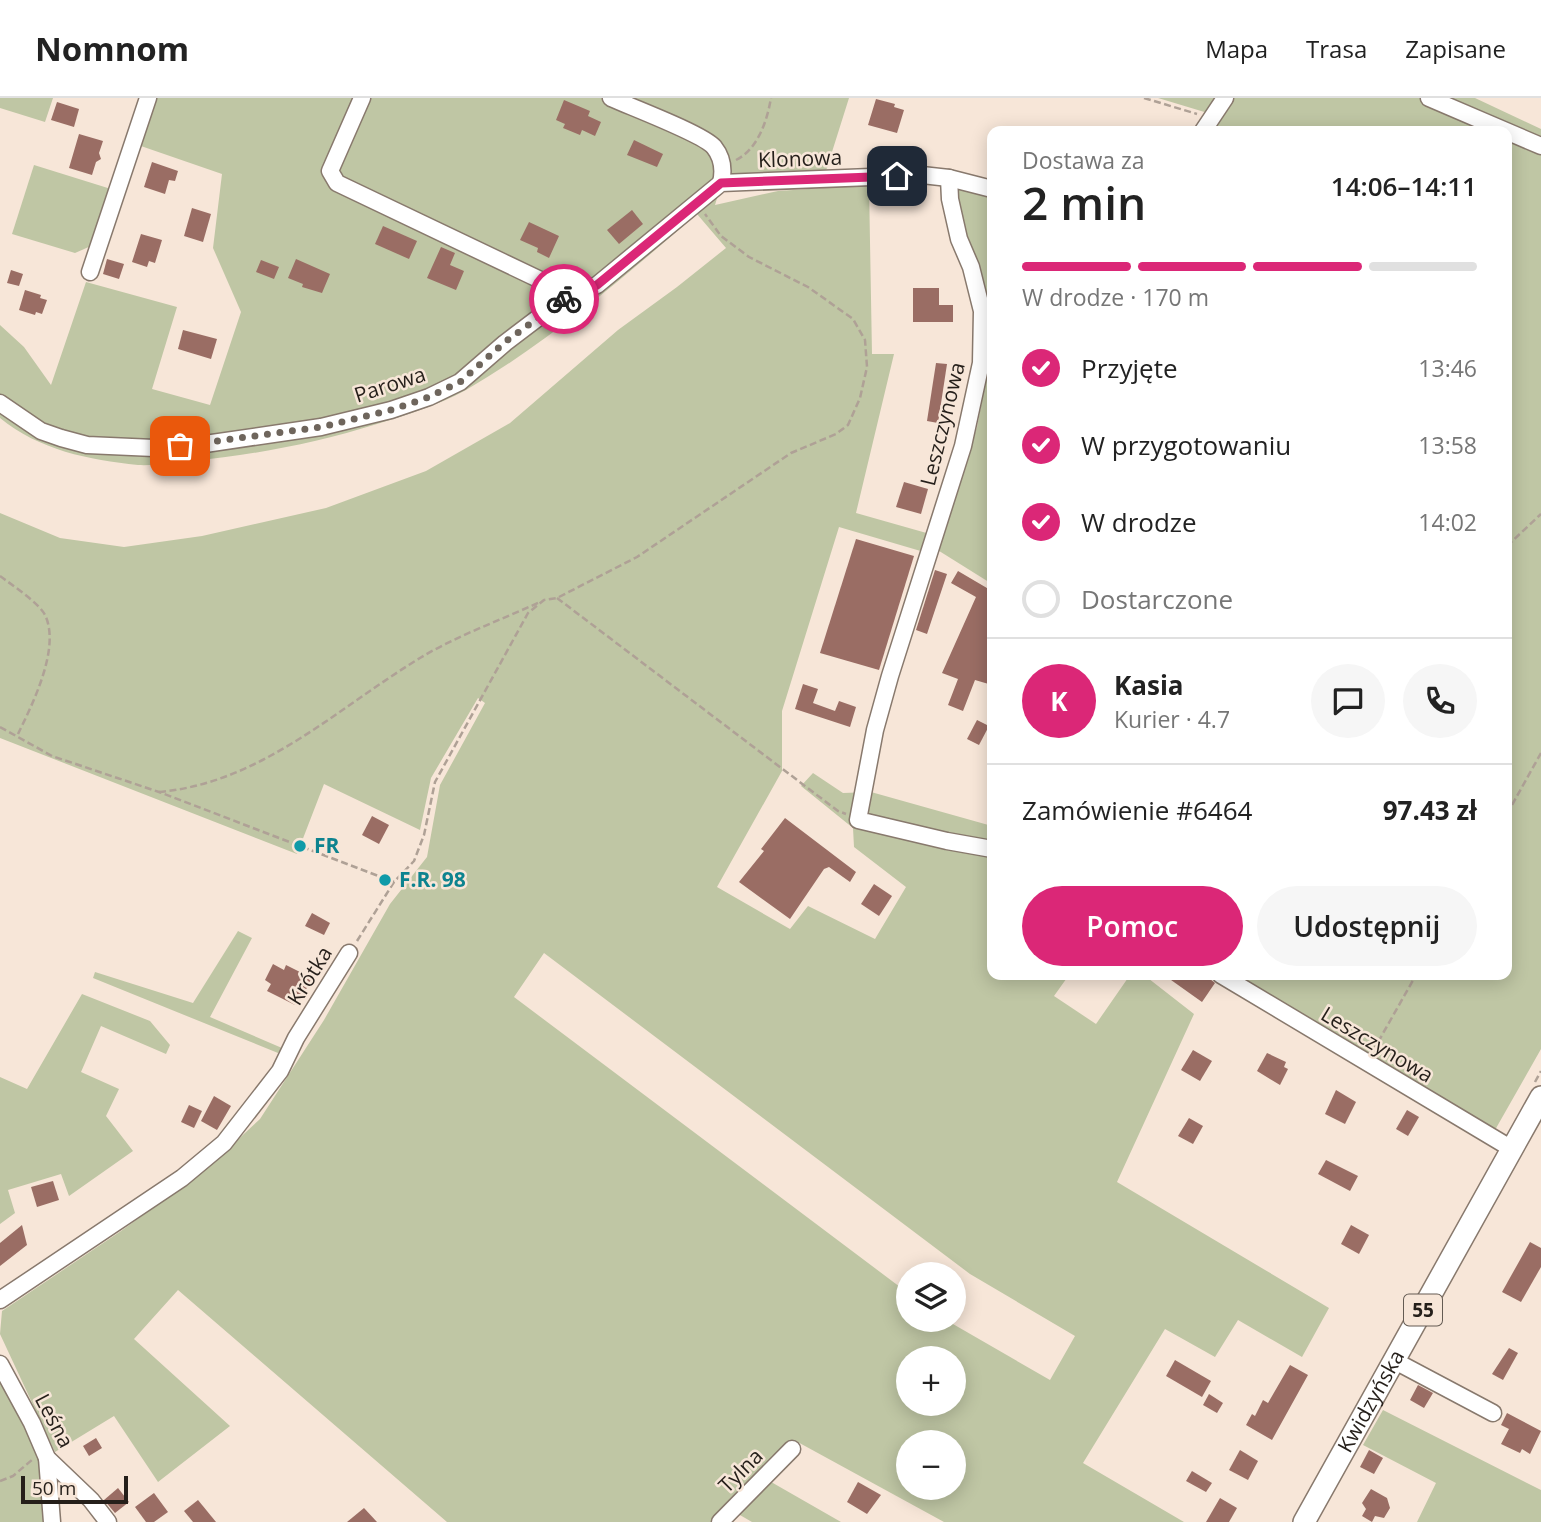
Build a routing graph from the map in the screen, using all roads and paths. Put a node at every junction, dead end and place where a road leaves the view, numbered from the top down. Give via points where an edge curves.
1 (148, 98) edge
2 (362, 98) edge
3 (611, 98) edge
4 (771, 98) edge
5 (1144, 98) edge
6 (1224, 98) edge
7 (1429, 98) edge
8 (1207, 125) edge
9 (1494, 126) edge
10 (1512, 134) edge
11 (1541, 146) edge
12 (949, 178) junction
13 (726, 179) junction
14 (987, 188) edge
15 (696, 203) junction
16 (90, 272) dead end
17 (567, 297) junction
18 (0, 403) edge
19 (1541, 514) edge
20 (1512, 542) edge
21 (0, 576) edge
22 (558, 598) junction
23 (544, 600) junction
24 (0, 727) edge
25 (18, 735) junction
26 (1541, 753) edge
27 (159, 792) junction
28 (1512, 805) edge
29 (859, 820) junction
30 (987, 848) edge
31 (394, 882) junction
32 (349, 953) joint
33 (1229, 980) edge
34 (1413, 980) edge
35 (1368, 1059) dead end
36 (1541, 1097) edge
37 (1512, 1149) junction
38 (0, 1300) edge
39 (1395, 1361) junction
40 (0, 1364) edge
41 (1493, 1413) dead end
42 (792, 1449) dead end
43 (45, 1454) junction
44 (0, 1481) edge
45 (52, 1522) edge
46 (107, 1522) edge
47 (720, 1522) edge
48 (1304, 1522) edge

1 - 16 street
2 - 17 street via 330,171 337,183 553,286
3 - 13 street via 713,145
4 - 13 path via 767,121 744,156 731,163
5 - 8 path
6 - 8 street
7 - 9 street
10 - 11 street
12 - 13 street, Klonowa
12 - 14 street, Klonowa
12 - 29 street, Leszczynowa via 959,239 982,311 981,363 963,446 875,730
13 - 15 street, Parowa
15 - 17 street, Parowa via 597,285
15 - 22 path via 721,236 748,257 807,287 853,319 865,340 867,367 860,398 848,425 836,433 791,453 637,557
17 - 18 street, Parowa via 460,382 391,410 321,427 154,448 88,445 41,431
19 - 20 path
21 - 25 path via 45,614 49,633 41,686
22 - 23 path
22 - 29 path via 838,810
23 - 27 path via 421,657 301,740 234,775 188,790
23 - 31 path, Krótka via 519,628 435,782 414,861
24 - 25 path
25 - 27 path via 51,756
26 - 28 path
27 - 31 path
29 - 30 street
31 - 32 path, Krótka
32 - 38 street, Krótka via 280,1071 224,1143 172,1186
33 - 37 street, Leszczynowa
34 - 35 path
36 - 37 main road, Kwidzyńska / 55
37 - 39 main road, Kwidzyńska / 55
39 - 41 street
39 - 48 main road, Kwidzyńska / 55
40 - 43 street, Leśna
42 - 47 street, Tylna
43 - 44 path
43 - 45 street
43 - 46 street, Leśna

